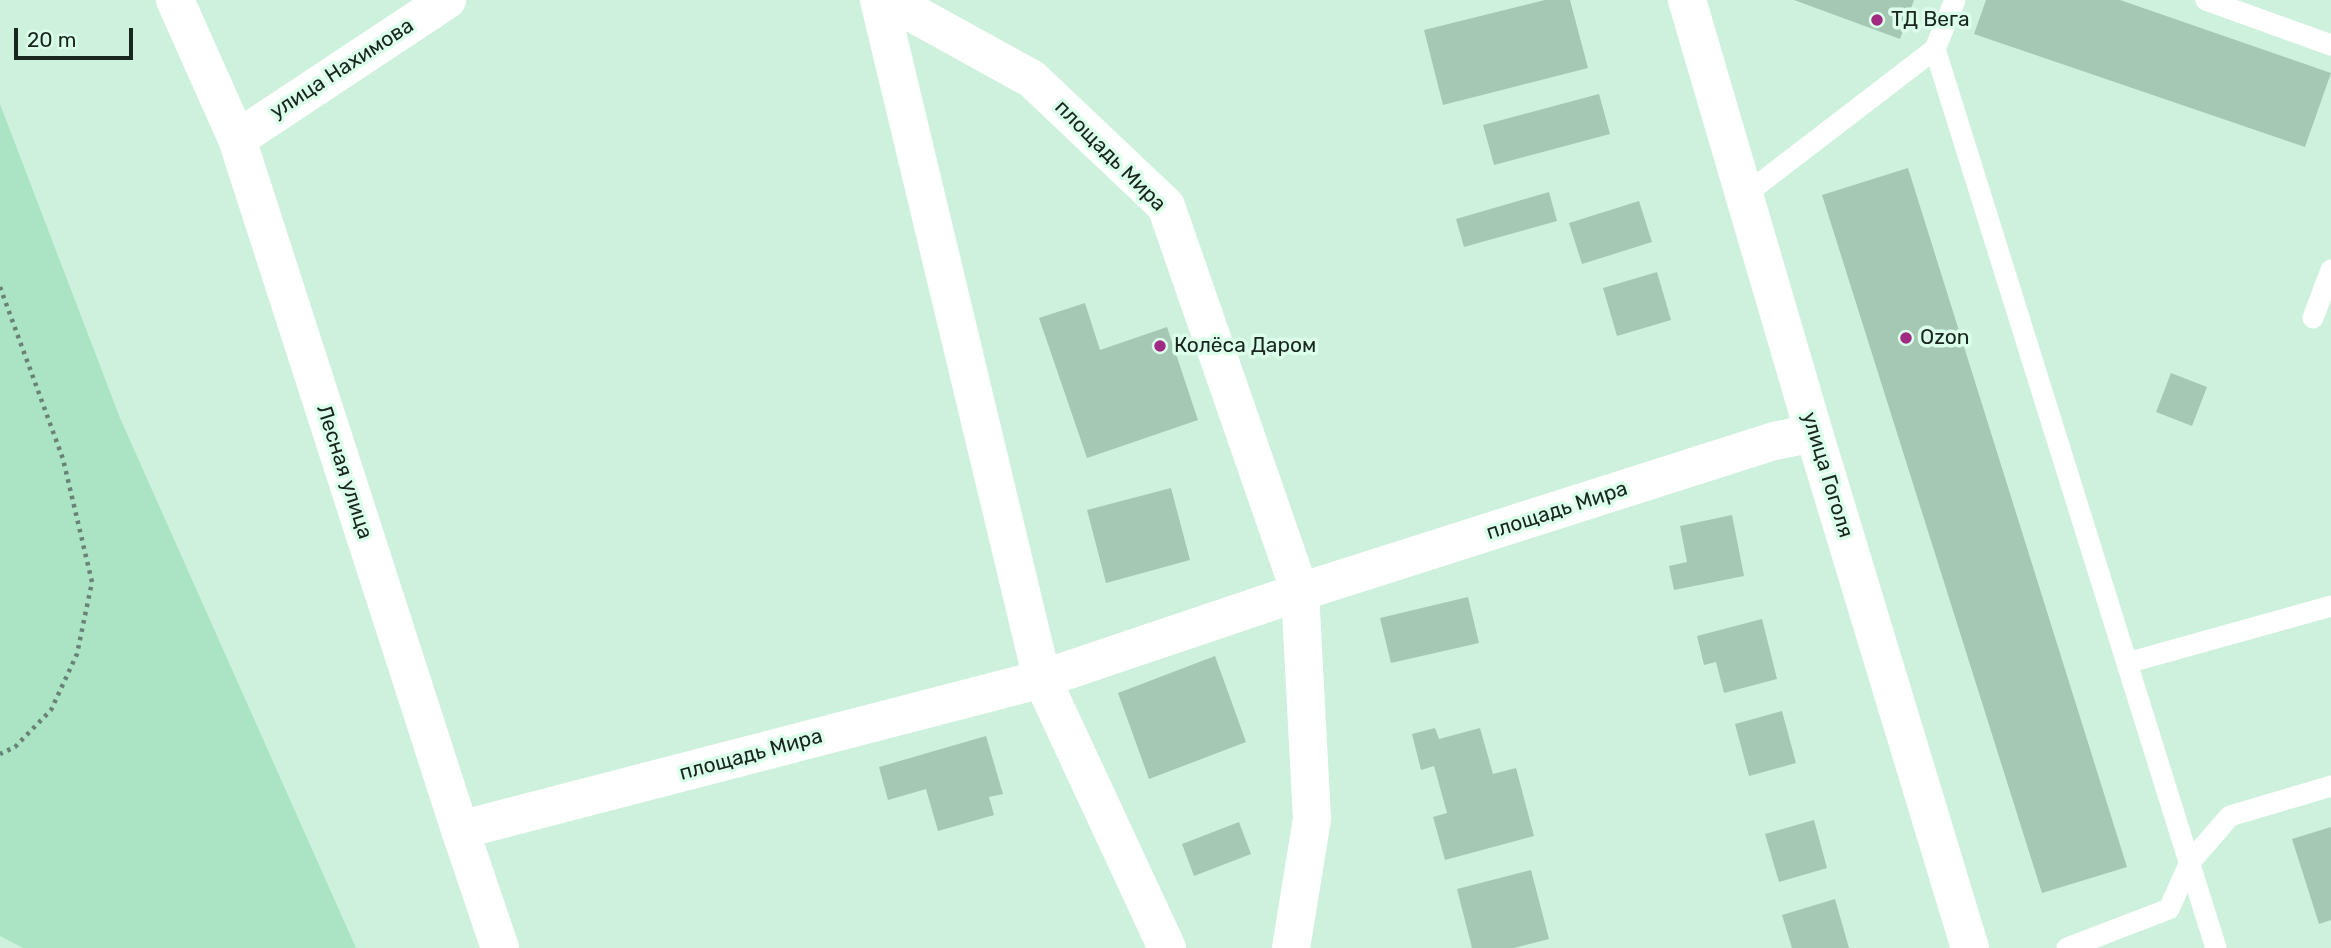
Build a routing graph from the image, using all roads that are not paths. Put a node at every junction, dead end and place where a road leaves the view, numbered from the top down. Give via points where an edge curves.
1 (175, 0) edge
2 (447, 0) edge
3 (879, 0) edge
4 (888, 0) edge
5 (1687, 0) edge
6 (1955, 0) edge
7 (2207, 0) edge
8 (2331, 45) edge
9 (1935, 49) junction
10 (237, 139) junction
11 (1746, 194) junction
12 (2331, 270) edge
13 (2313, 318) dead end
14 (1814, 433) junction
15 (1300, 592) junction
16 (2331, 606) edge
17 (2127, 663) junction
18 (1041, 679) junction
19 (2331, 786) edge
20 (460, 830) junction
21 (2190, 862) junction
22 (500, 948) edge
23 (1167, 948) edge
24 (1291, 948) edge
25 (1970, 948) edge
26 (2067, 948) edge
27 (2216, 948) edge

1 - 10 street, Лесная улица
2 - 10 street, улица Нахимова
3 - 18 street
4 - 15 street, площадь Мира via 1032,79 1166,206
5 - 11 street, улица Гоголя
6 - 9 lane
7 - 8 lane
9 - 11 lane
9 - 17 lane
10 - 20 street, Лесная улица
11 - 14 street, улица Гоголя
12 - 13 lane
14 - 15 street, площадь Мира
14 - 25 street, улица Гоголя
15 - 18 street, площадь Мира
15 - 24 street, площадь Мира via 1311,819
16 - 17 lane
17 - 21 lane
18 - 20 street, площадь Мира
18 - 23 street
19 - 21 lane via 2230,816
20 - 22 street, Лесная улица
21 - 26 lane via 2169,909
21 - 27 lane

